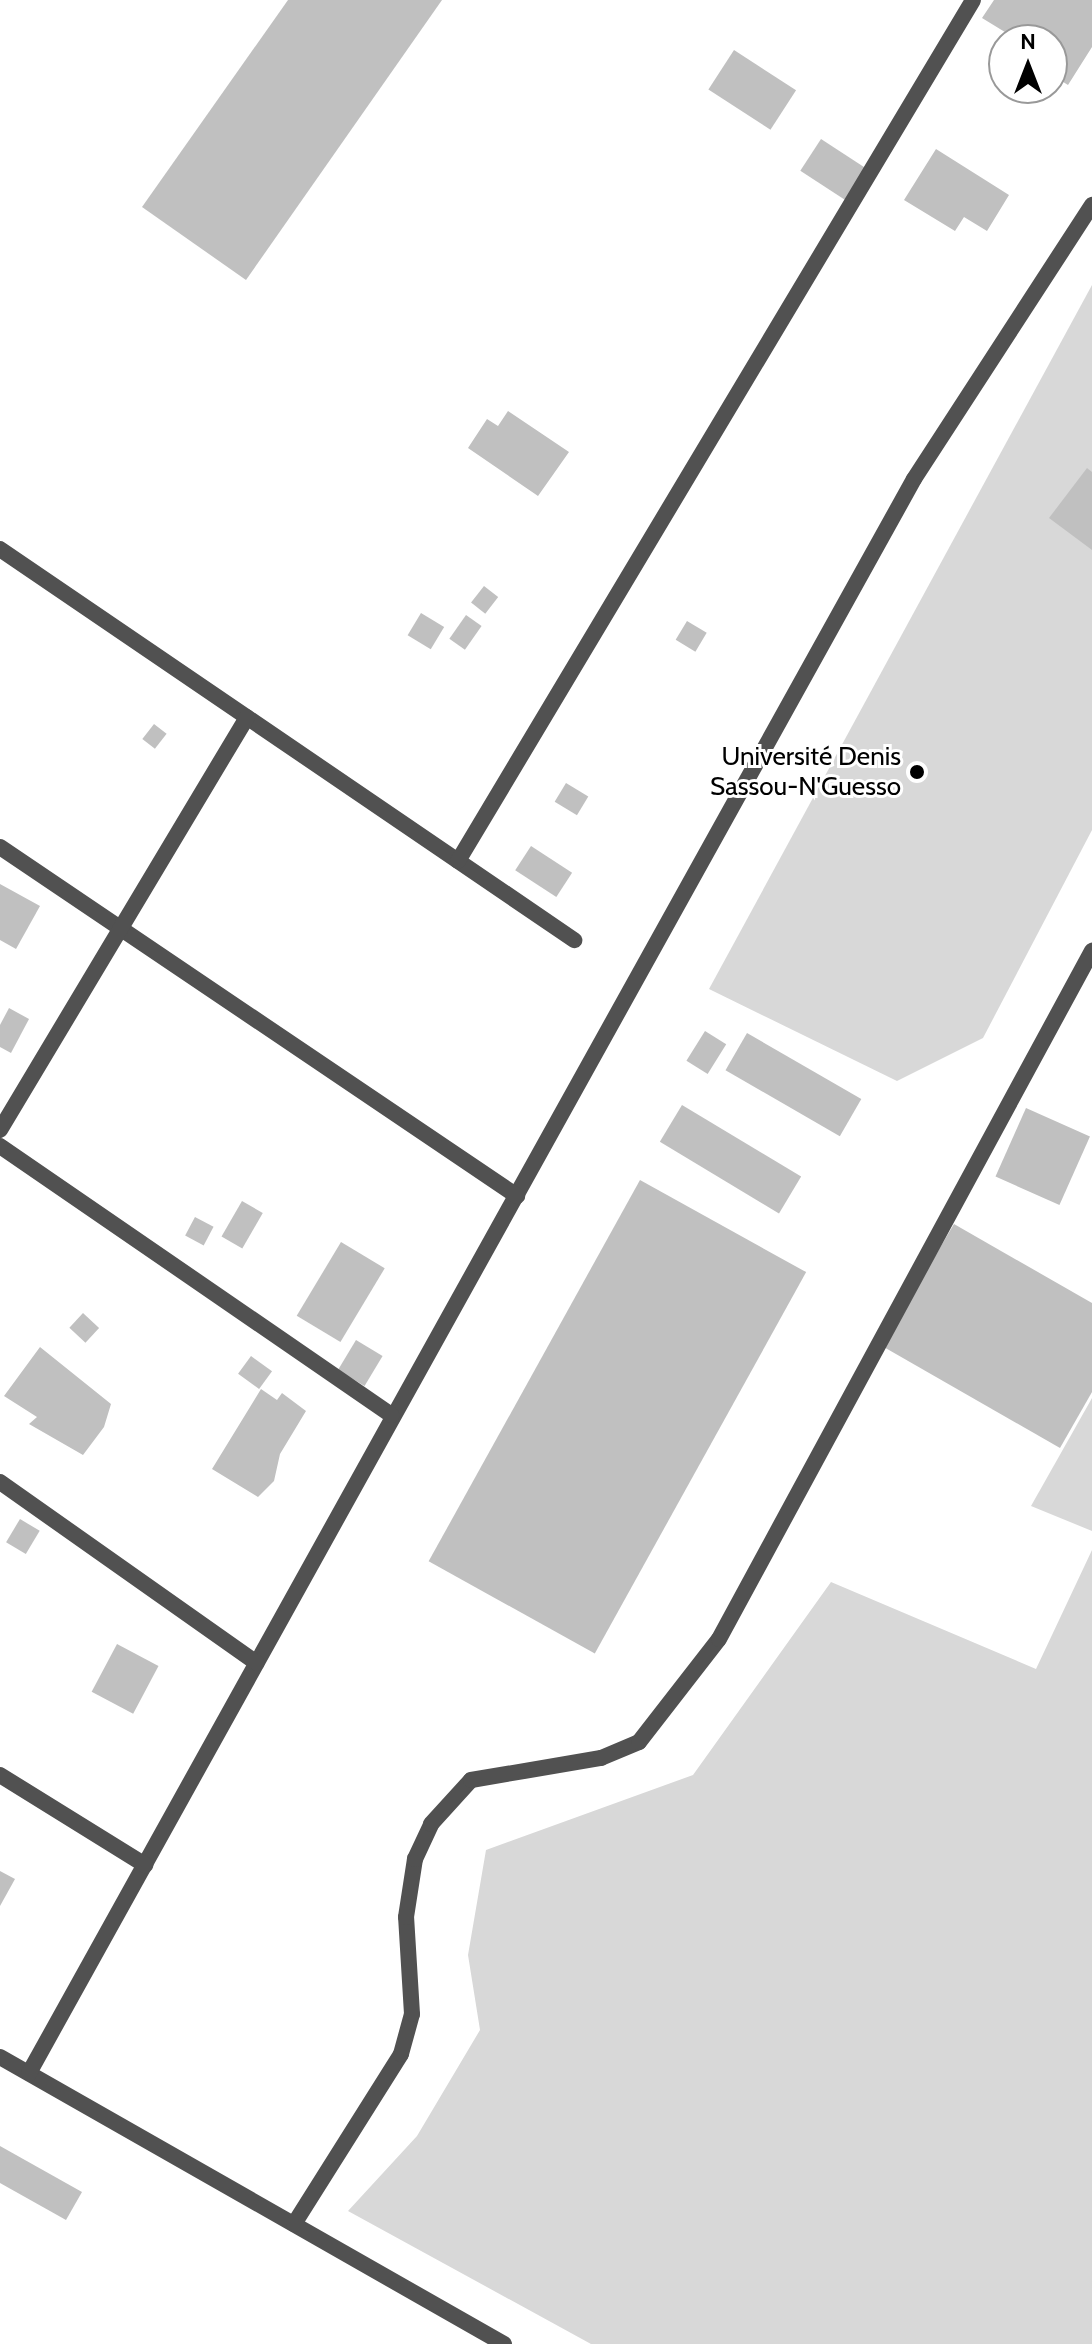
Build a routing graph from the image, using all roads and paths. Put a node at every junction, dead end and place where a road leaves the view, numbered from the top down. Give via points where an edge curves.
1 (973, 0) edge
2 (1092, 205) edge
3 (0, 549) edge
4 (247, 717) junction
5 (0, 847) edge
6 (458, 861) junction
7 (119, 925) junction
8 (574, 940) dead end
9 (1092, 951) edge
10 (0, 1130) edge
11 (0, 1146) edge
12 (517, 1196) junction
13 (392, 1415) junction
14 (0, 1482) edge
15 (257, 1663) junction
16 (0, 1775) edge
17 (145, 1865) junction
18 (0, 2057) edge
19 (29, 2073) junction
20 (294, 2224) junction
21 (504, 2344) edge

1 - 6 street
2 - 12 street via 914,479
3 - 4 street
4 - 6 street
4 - 7 street
5 - 7 street
6 - 8 street
7 - 10 street
7 - 12 street
9 - 20 street via 719,1639 639,1742 601,1758 471,1780 431,1824 415,1859 406,1917 412,2014 401,2054
11 - 13 street
12 - 13 street
13 - 15 street
14 - 15 street
15 - 17 street
16 - 17 street
17 - 19 street
18 - 19 street
19 - 20 street
20 - 21 street

